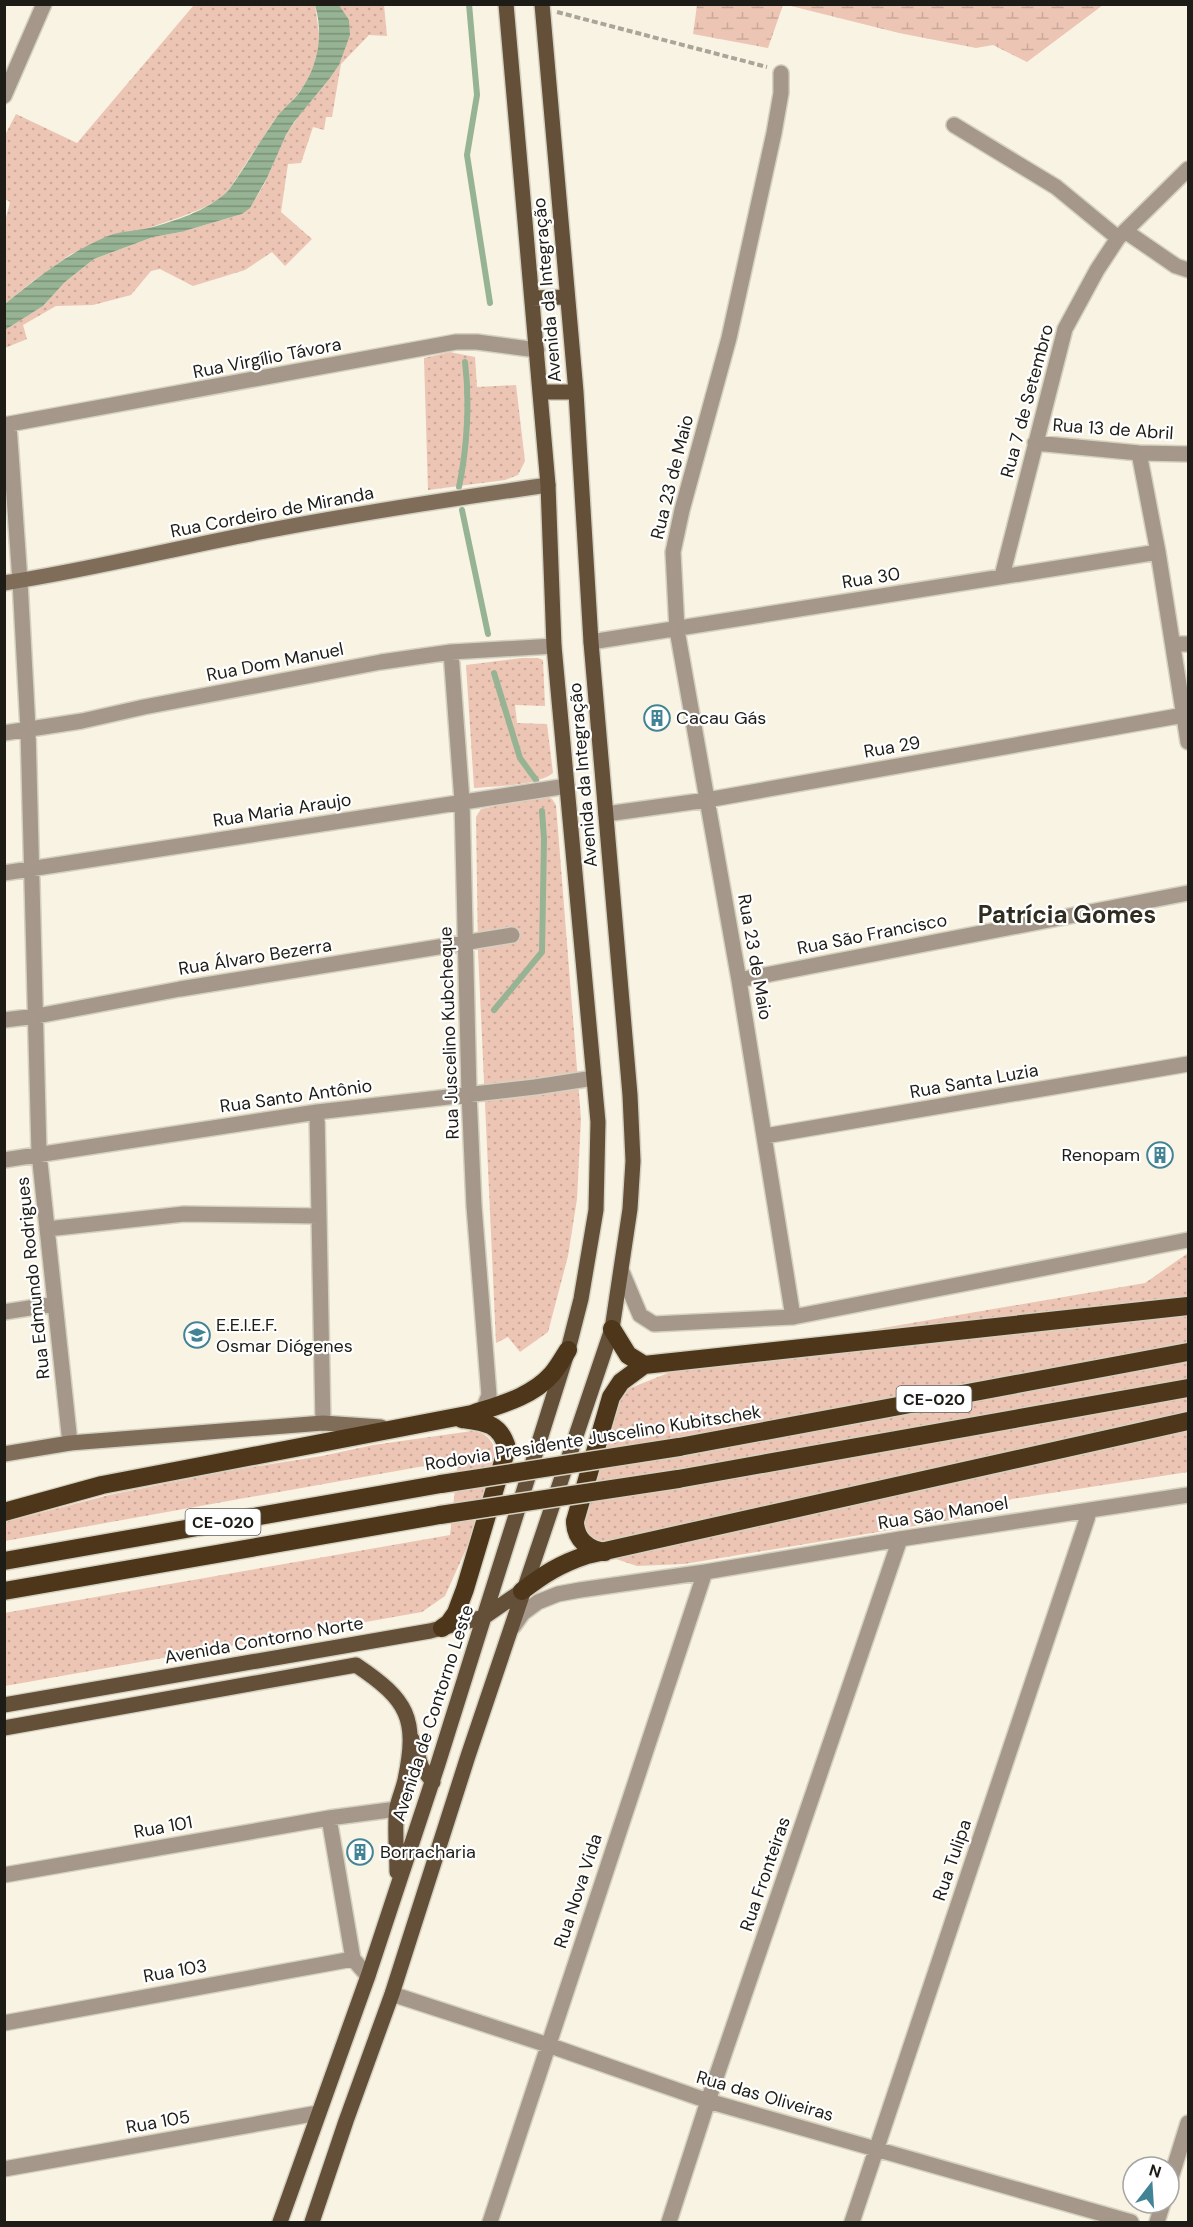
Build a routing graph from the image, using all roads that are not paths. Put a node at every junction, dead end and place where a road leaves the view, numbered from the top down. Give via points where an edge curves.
1 (44, 4) edge
2 (506, 4) edge
3 (542, 7) edge
4 (781, 73) road end
5 (4, 96) edge
6 (954, 125) dead end
7 (1188, 170) edge
8 (1122, 234) junction
9 (1188, 270) edge
10 (567, 297) junction
11 (532, 298) junction
12 (537, 350) junction
13 (540, 392) junction
14 (576, 392) junction
15 (7, 425) edge
16 (1035, 442) junction
17 (1139, 453) junction
18 (1188, 454) edge
19 (548, 485) junction
20 (1158, 552) junction
21 (1002, 576) junction
22 (20, 581) junction
23 (4, 583) edge
24 (677, 630) junction
25 (591, 642) junction
26 (1181, 644) edge
27 (554, 646) junction
28 (451, 652) junction
29 (1184, 715) junction
30 (28, 729) junction
31 (4, 733) edge
32 (1188, 742) edge
33 (567, 786) junction
34 (707, 800) junction
35 (462, 801) junction
36 (606, 814) junction
37 (32, 869) junction
38 (4, 873) edge
39 (1188, 893) edge
40 (512, 935) dead end
41 (466, 942) junction
42 (739, 980) junction
43 (37, 1016) junction
44 (4, 1020) edge
45 (1188, 1064) edge
46 (594, 1077) junction
47 (469, 1094) junction
48 (317, 1112) junction
49 (765, 1136) junction
50 (39, 1153) junction
51 (4, 1160) edge
52 (318, 1216) junction
53 (47, 1229) junction
54 (1181, 1241) edge
55 (622, 1272) junction
56 (56, 1304) junction
57 (1188, 1306) edge
58 (4, 1312) edge
59 (793, 1317) junction
60 (612, 1329) junction
61 (567, 1350) junction
62 (1188, 1352) edge
63 (644, 1365) junction
64 (1188, 1388) edge
65 (483, 1410) junction
66 (456, 1418) junction
67 (1188, 1421) edge
68 (323, 1423) junction
69 (400, 1428) junction
70 (70, 1443) junction
71 (4, 1455) edge
72 (1188, 1495) edge
73 (1090, 1510) junction
74 (4, 1512) edge
75 (900, 1539) junction
76 (605, 1552) junction
77 (4, 1561) edge
78 (705, 1572) junction
79 (4, 1591) edge
80 (522, 1591) junction
81 (484, 1617) junction
82 (442, 1628) junction
83 (508, 1634) junction
84 (351, 1645) junction
85 (356, 1665) junction
86 (4, 1705) edge
87 (4, 1728) edge
88 (412, 1737) junction
89 (405, 1781) junction
90 (433, 1782) junction
91 (397, 1809) junction
92 (329, 1818) junction
93 (4, 1875) edge
94 (397, 1884) junction
95 (353, 1959) junction
96 (368, 1976) junction
97 (392, 1995) junction
98 (4, 2023) edge
99 (548, 2045) junction
100 (708, 2101) junction
101 (318, 2114) junction
102 (1188, 2123) edge
103 (876, 2148) junction
104 (1178, 2155) edge
105 (4, 2169) edge
106 (280, 2223) edge
107 (312, 2223) edge
108 (490, 2223) edge
109 (669, 2223) edge
110 (852, 2223) edge
111 (1131, 2223) edge

1 - 5 street
2 - 11 main road, Avenida da Integração
3 - 10 main road, Avenida da Integração
4 - 24 street, Rua 23 de Maio via 774,133 729,338 673,552
6 - 8 street via 1056,187
7 - 8 street, Rua 7 de Setembro
8 - 9 street
8 - 16 street, Rua 7 de Setembro via 1065,329
10 - 11 main road
10 - 14 main road, Avenida da Integração
11 - 12 main road, Avenida da Integração
12 - 13 main road, Avenida da Integração
12 - 15 street, Rua Virgílio Távora via 456,342
13 - 14 main road
13 - 19 main road, Avenida da Integração
14 - 25 main road, Avenida da Integração
15 - 22 street, Rua Edmundo Rodrigues
16 - 17 street, Rua 13 de Abril
16 - 21 street, Rua 7 de Setembro
17 - 18 street, Rua 13 de Abril
17 - 20 street
19 - 22 street, Rua Cordeiro de Miranda via 254,533
19 - 27 main road, Avenida da Integração
20 - 21 street, Rua 30
20 - 26 street
21 - 24 street, Rua 30
22 - 23 street, Rua Cordeiro de Miranda
22 - 30 street, Rua Edmundo Rodrigues
24 - 25 street, Rua 30
24 - 34 street, Rua 23 de Maio
25 - 36 main road, Avenida da Integração
26 - 29 street
27 - 28 street, Rua Dom Manuel
27 - 33 main road, Avenida da Integração
28 - 30 street, Rua Dom Manuel
28 - 35 street, Rua Juscelino Kubcheque
29 - 32 street
29 - 34 street, Rua 29
30 - 31 street, Rua Dom Manuel
30 - 37 street, Rua Edmundo Rodrigues
33 - 35 street, Rua Maria Araujo
33 - 46 main road, Avenida da Integração
34 - 36 street, Rua 29
34 - 42 street, Rua 23 de Maio
35 - 37 street, Rua Maria Araujo
35 - 41 street, Rua Juscelino Kubcheque
36 - 55 main road, Avenida da Integração via 633,1161
37 - 38 street, Rua Maria Araujo
37 - 43 street, Rua Edmundo Rodrigues
39 - 42 street, Rua São Francisco
40 - 41 street, Rua Álvaro Bezerra
41 - 43 street, Rua Álvaro Bezerra
41 - 47 street, Rua Juscelino Kubcheque
42 - 49 street, Rua 23 de Maio
43 - 44 street, Rua Álvaro Bezerra
43 - 50 street, Rua Edmundo Rodrigues
45 - 49 street, Rua Santa Luzia
46 - 47 street, Rua Santo Antônio
46 - 61 main road, Avenida da Integração via 598,1122 596,1210 584,1288
47 - 48 street, Rua Santo Antônio
47 - 65 street, Rua Juscelino Kubcheque via 489,1395
48 - 50 street, Rua Santo Antônio
48 - 52 street
49 - 59 street, Rua 23 de Maio
50 - 51 street, Rua Santo Antônio
50 - 53 street, Rua Edmundo Rodrigues
52 - 53 street via 184,1214
52 - 68 street
53 - 56 street, Rua Edmundo Rodrigues
54 - 59 street
55 - 59 street via 640,1315 654,1324
55 - 60 main road, Avenida da Integração
56 - 58 street
56 - 70 street, Rua Edmundo Rodrigues
57 - 63 highway
60 - 63 highway via 628,1356
60 - 80 main road, Avenida da Integração
61 - 65 highway via 552,1374 540,1384
61 - 81 main road, Avenida de Contorno Leste
62 - 77 highway, Rodovia Presidente Juscelino Kubitschek / CE-020, bridge via 679,1447 441,1484
63 - 76 highway via 621,1382 611,1397 575,1521 576,1533 583,1543
64 - 79 highway, CE-020, bridge via 678,1479 440,1515
65 - 66 highway
66 - 69 highway
66 - 82 highway via 482,1421 499,1430 507,1448 465,1589 456,1612
67 - 76 highway
68 - 69 street
68 - 70 street
69 - 74 highway via 102,1485
70 - 71 street
72 - 73 street, Rua São Manoel
73 - 75 street, Rua São Manoel
73 - 103 street, Rua Tulipa
75 - 78 street, Rua São Manoel
75 - 100 street, Rua Fronteiras
76 - 80 highway via 563,1563
78 - 83 street, Rua São Manoel via 558,1594 523,1613
78 - 99 street, Rua Nova Vida
80 - 81 main road, Avenida Contorno Norte
80 - 83 main road
81 - 82 main road, Avenida Contorno Norte
81 - 90 main road, Avenida de Contorno Leste
82 - 84 main road, Avenida Contorno Norte
83 - 97 main road
84 - 85 main road
84 - 86 main road, Avenida Contorno Norte
85 - 87 main road
85 - 88 main road via 394,1695 406,1714
88 - 89 main road
88 - 90 main road via 422,1768
89 - 90 main road via 412,1776
89 - 91 main road
90 - 94 main road, Avenida de Contorno Leste
91 - 92 street, Rua 101
91 - 94 main road
92 - 93 street, Rua 101
92 - 95 street
94 - 96 main road, Avenida de Contorno Leste
95 - 96 street
95 - 98 street, Rua 103
96 - 101 main road, Avenida de Contorno Leste
97 - 99 street, Rua das Oliveiras
97 - 107 main road
99 - 100 street, Rua das Oliveiras
99 - 108 street, Rua Nova Vida
100 - 103 street, Rua das Oliveiras
100 - 109 street, Rua Fronteiras
101 - 105 street, Rua 105
101 - 106 main road, Avenida de Contorno Leste
102 - 104 street
103 - 110 street, Rua Tulipa
103 - 111 street, Rua das Oliveiras

